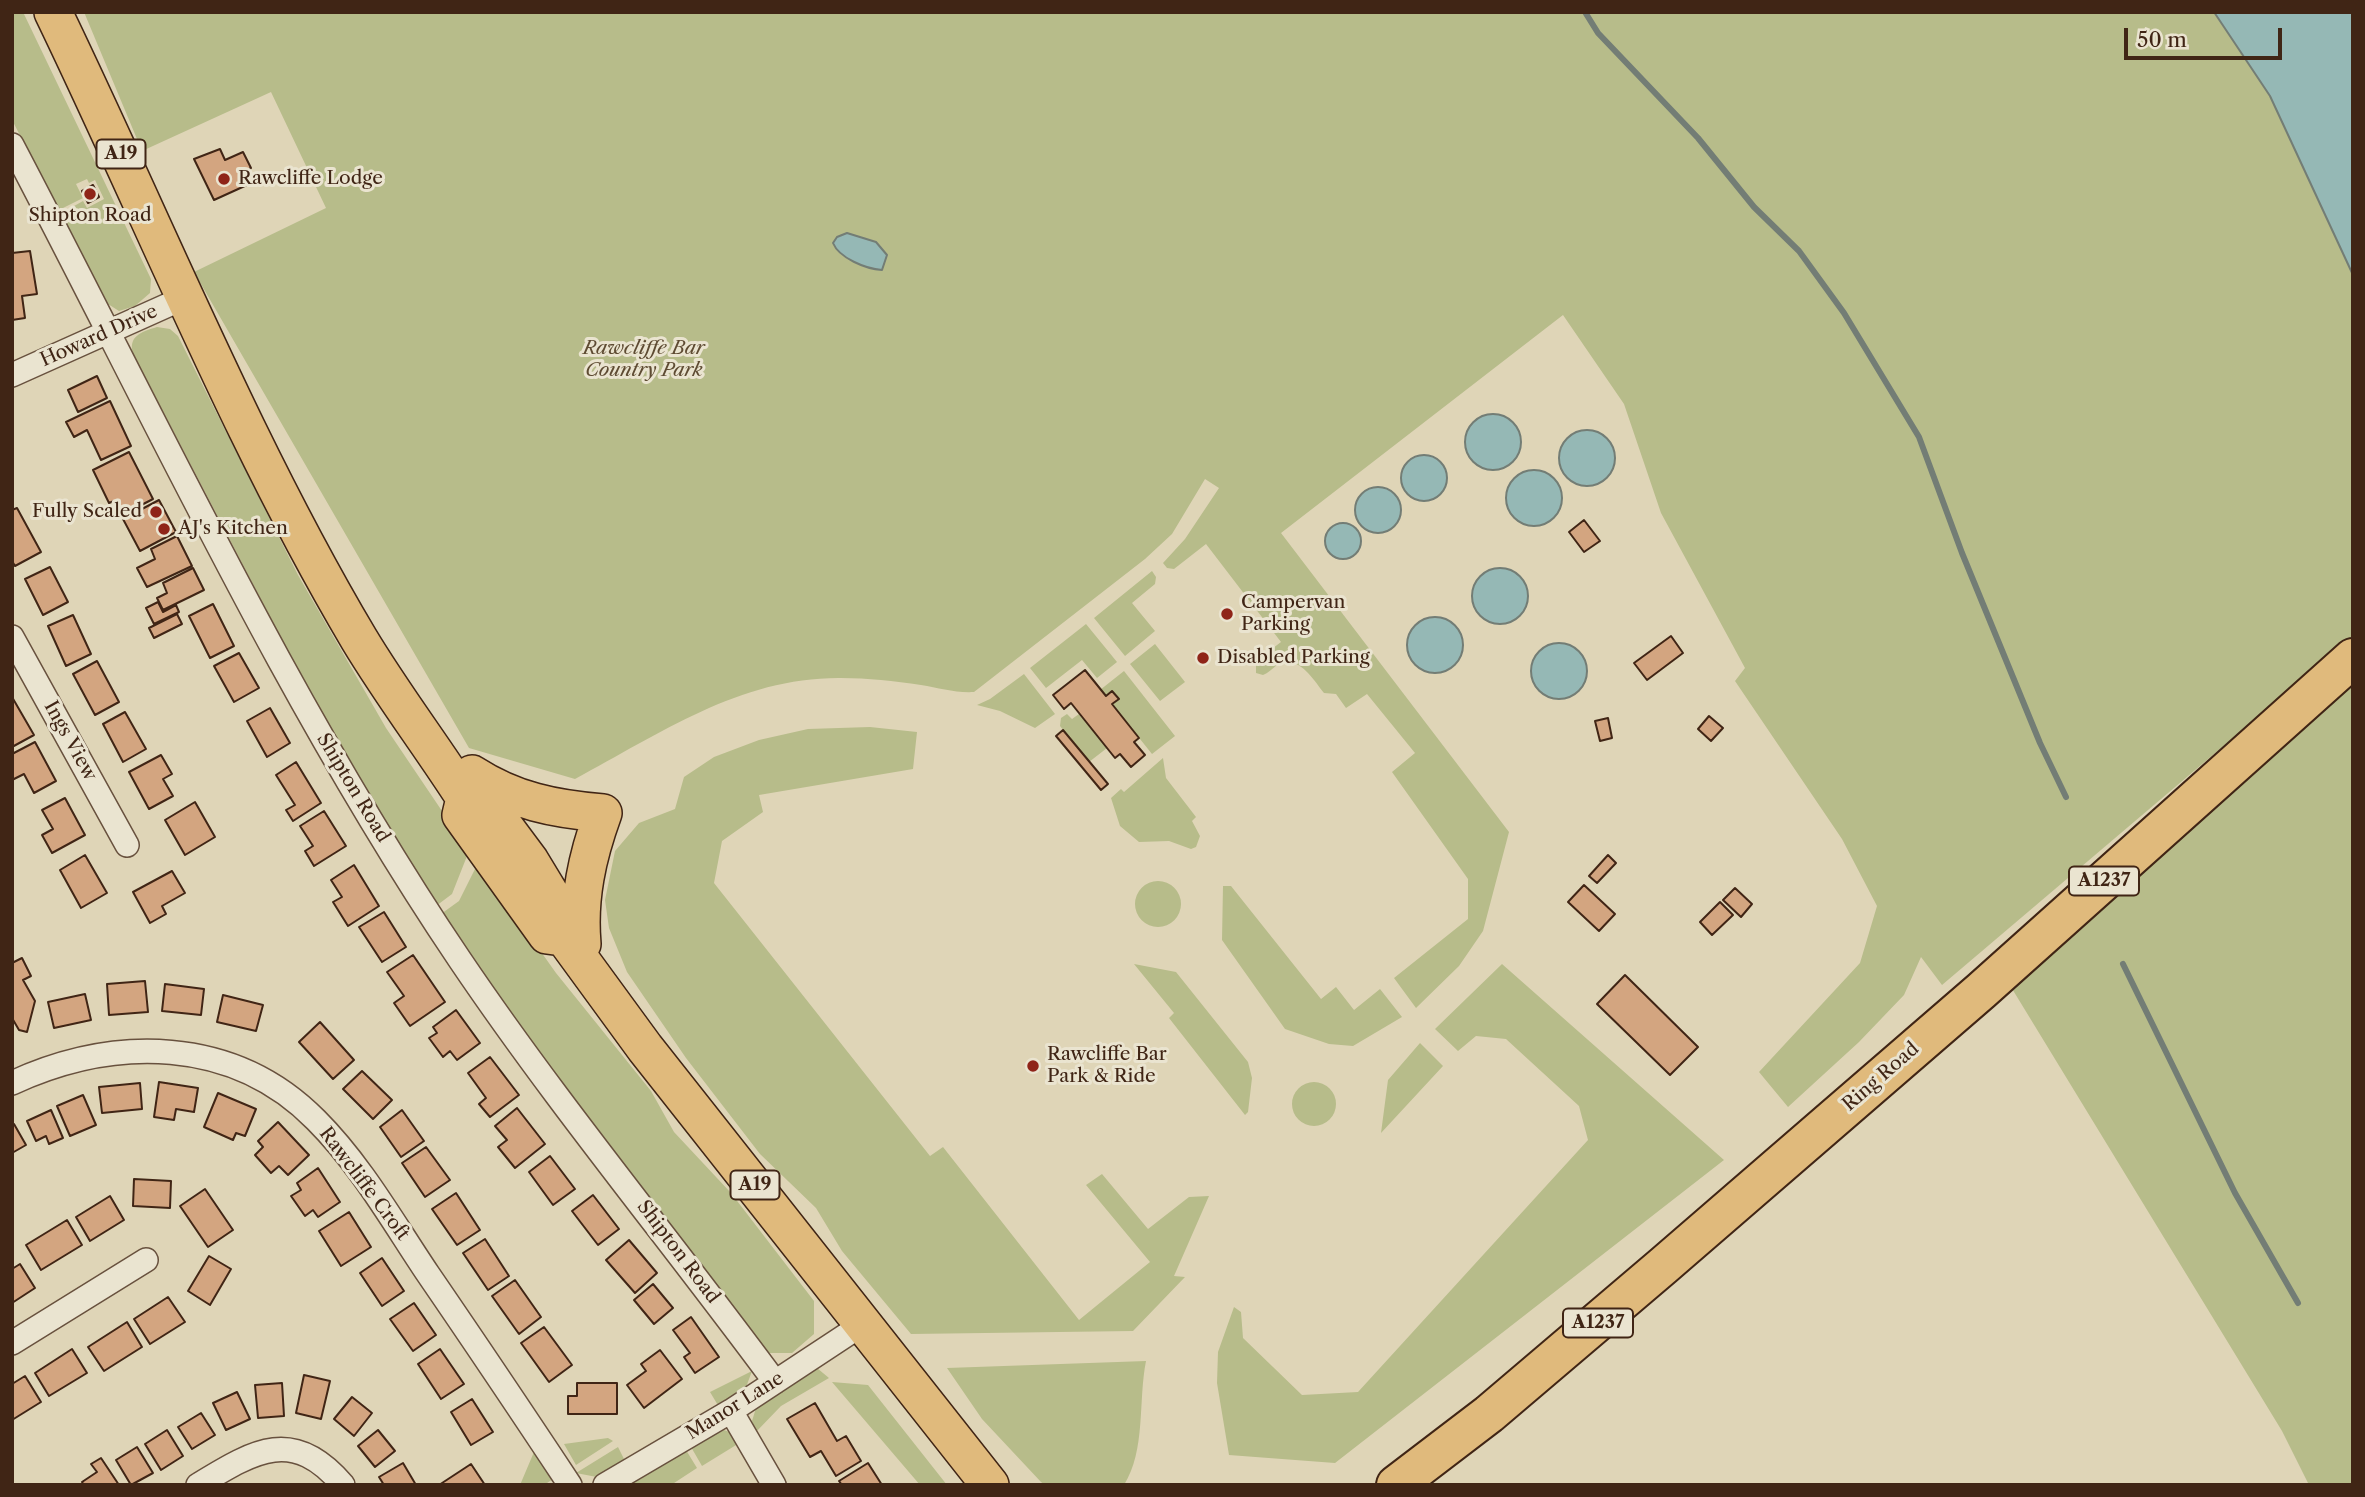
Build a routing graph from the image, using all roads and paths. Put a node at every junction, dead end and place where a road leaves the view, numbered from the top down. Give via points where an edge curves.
1 (53, 12) edge
2 (12, 145) edge
3 (186, 297) junction
4 (110, 330) junction
5 (12, 375) edge
6 (12, 637) edge
7 (2353, 658) edge
8 (433, 748) junction
9 (465, 798) junction
10 (127, 846) dead end
11 (489, 859) junction
12 (530, 861) junction
13 (573, 950) junction
14 (12, 1083) edge
15 (146, 1260) dead end
16 (863, 1324) junction
17 (12, 1343) edge
18 (775, 1382) junction
19 (731, 1410) junction
20 (1489, 1414) junction
21 (1395, 1484) edge
22 (198, 1485) edge
23 (343, 1485) edge
24 (570, 1485) edge
25 (605, 1485) edge
26 (774, 1485) edge
27 (990, 1485) edge
28 (1440, 1485) edge

1 - 3 main road, A19
2 - 4 street, Shipton Road
3 - 4 street, Howard Drive
3 - 8 main road, A19 via 322,572 360,641
4 - 5 street, Howard Drive
4 - 18 street, Shipton Road via 245,599 332,757 431,914 528,1054
6 - 10 street, Ings View
7 - 20 highway, Ring Road / A1237 via 1915,1049
8 - 9 main road, A19
8 - 13 main road via 518,799 603,813 582,884
9 - 11 main road, A19 via 461,815
9 - 12 main road, A19 via 483,802
11 - 12 main road via 511,864
11 - 13 main road, A19 via 547,935
12 - 13 main road, A19 via 567,922
13 - 16 main road, A19
14 - 24 street, Rawcliffe Croft via 114,1052 184,1051 229,1065 290,1098 344,1151
15 - 17 street
16 - 18 street, Manor Lane
16 - 27 main road, A19
18 - 19 street, Manor Lane
19 - 25 street, Manor Lane
19 - 26 street
20 - 21 highway, Ring Road / A1237
20 - 28 highway via 1452,1474
22 - 23 street via 247,1456 274,1448 301,1452 326,1464

